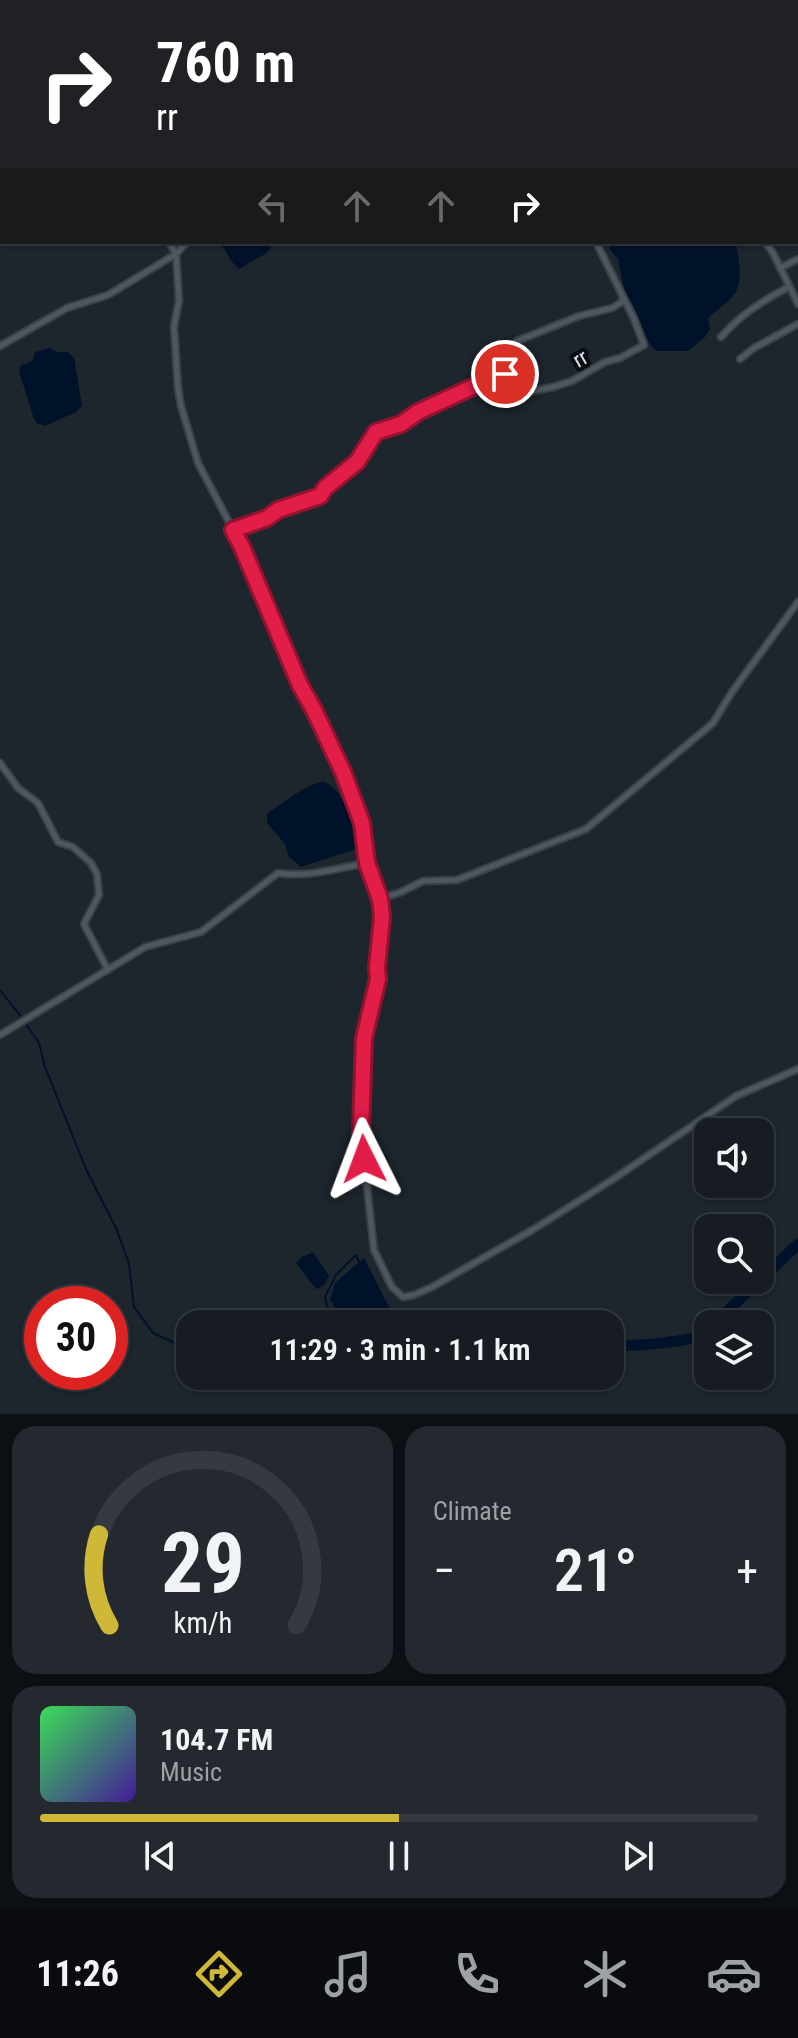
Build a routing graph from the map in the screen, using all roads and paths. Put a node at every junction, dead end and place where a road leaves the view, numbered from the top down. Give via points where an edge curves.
1 (170, 244) edge
2 (185, 244) edge
3 (597, 244) edge
4 (766, 244) edge
5 (176, 254) junction
6 (798, 259) edge
7 (780, 268) junction
8 (789, 287) junction
9 (623, 299) junction
10 (798, 304) edge
11 (798, 324) edge
12 (721, 337) dead end
13 (0, 346) edge
14 (740, 359) dead end
15 (508, 376) junction
16 (233, 530) junction
17 (798, 602) edge
18 (0, 763) edge
19 (367, 863) junction
20 (380, 899) junction
21 (108, 970) junction
22 (0, 1035) edge
23 (798, 1069) edge

1 - 5 street
2 - 5 street
3 - 9 street, rr
4 - 7 street
5 - 13 street via 108,295 67,308
5 - 16 street via 179,301 174,326 181,406 198,463
6 - 7 street
7 - 8 street
8 - 10 street
8 - 12 street
9 - 15 street via 612,308 517,341
9 - 15 street, rr via 644,345 553,387 526,392
11 - 14 street
15 - 16 street via 490,379 376,432 357,462 320,496
16 - 19 street via 343,772 362,823
17 - 20 street via 713,723 586,829 457,880 423,881
18 - 21 street via 18,788 38,803 58,842 73,847 95,869 99,895 84,924
19 - 20 street
19 - 21 street via 311,874 278,873 201,932 145,947
20 - 23 street via 378,979 364,1038 361,1132 374,1250 400,1296 432,1287 497,1250 725,1102
21 - 22 street

